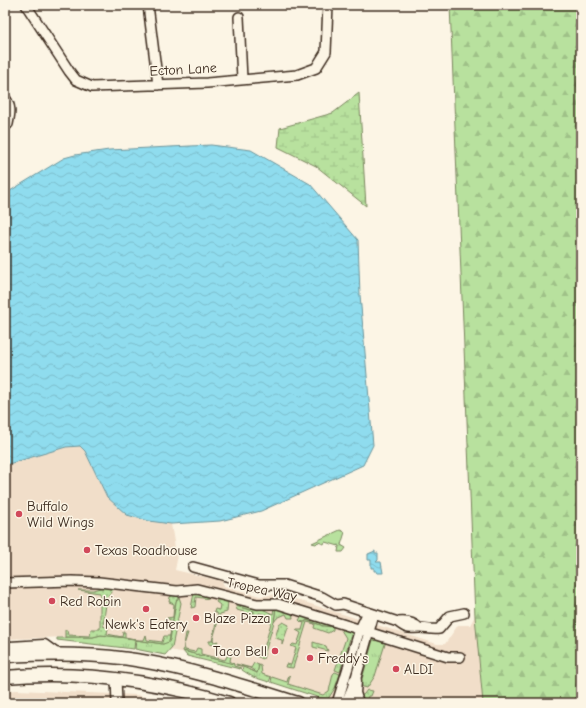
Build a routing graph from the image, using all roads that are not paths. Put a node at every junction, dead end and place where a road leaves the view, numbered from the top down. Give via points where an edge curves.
1 (26, 5) edge
2 (148, 5) edge
3 (328, 5) edge
4 (239, 17) dead end
5 (242, 80) junction
6 (158, 85) junction
7 (5, 98) edge
8 (5, 126) edge
9 (192, 567) dead end
10 (5, 583) edge
11 (371, 613) junction
12 (464, 613) dead end
13 (360, 629) junction
14 (370, 632) junction
15 (5, 646) edge
16 (55, 654) junction
17 (5, 656) edge
18 (460, 657) dead end
19 (5, 677) edge
20 (116, 678) junction
21 (355, 681) junction
22 (117, 703) edge
23 (229, 703) edge
24 (298, 703) edge
25 (337, 703) edge
26 (346, 703) edge
27 (357, 703) edge

1 - 6 street, Ecton Lane via 76,80 92,87
2 - 6 street
3 - 5 street, Ecton Lane via 326,52 316,68 297,75
4 - 5 street
5 - 6 street, Ecton Lane
7 - 8 street via 11,112
9 - 11 street via 259,585 284,585 322,597 332,597 343,604
10 - 13 street, Tropea Way via 72,581 177,591 197,589 257,604 278,604
11 - 12 street via 398,622 412,623 419,628 439,629 450,616
11 - 13 street
11 - 14 street
13 - 14 street, Tropea Way
13 - 25 street
14 - 18 street, Tropea Way via 448,657
14 - 21 street
15 - 16 main road via 44,646
16 - 17 main road
16 - 24 main road via 141,660 206,674
19 - 20 main road via 69,675
20 - 22 street
20 - 23 main road via 189,691
21 - 26 street
21 - 27 main road via 354,693

